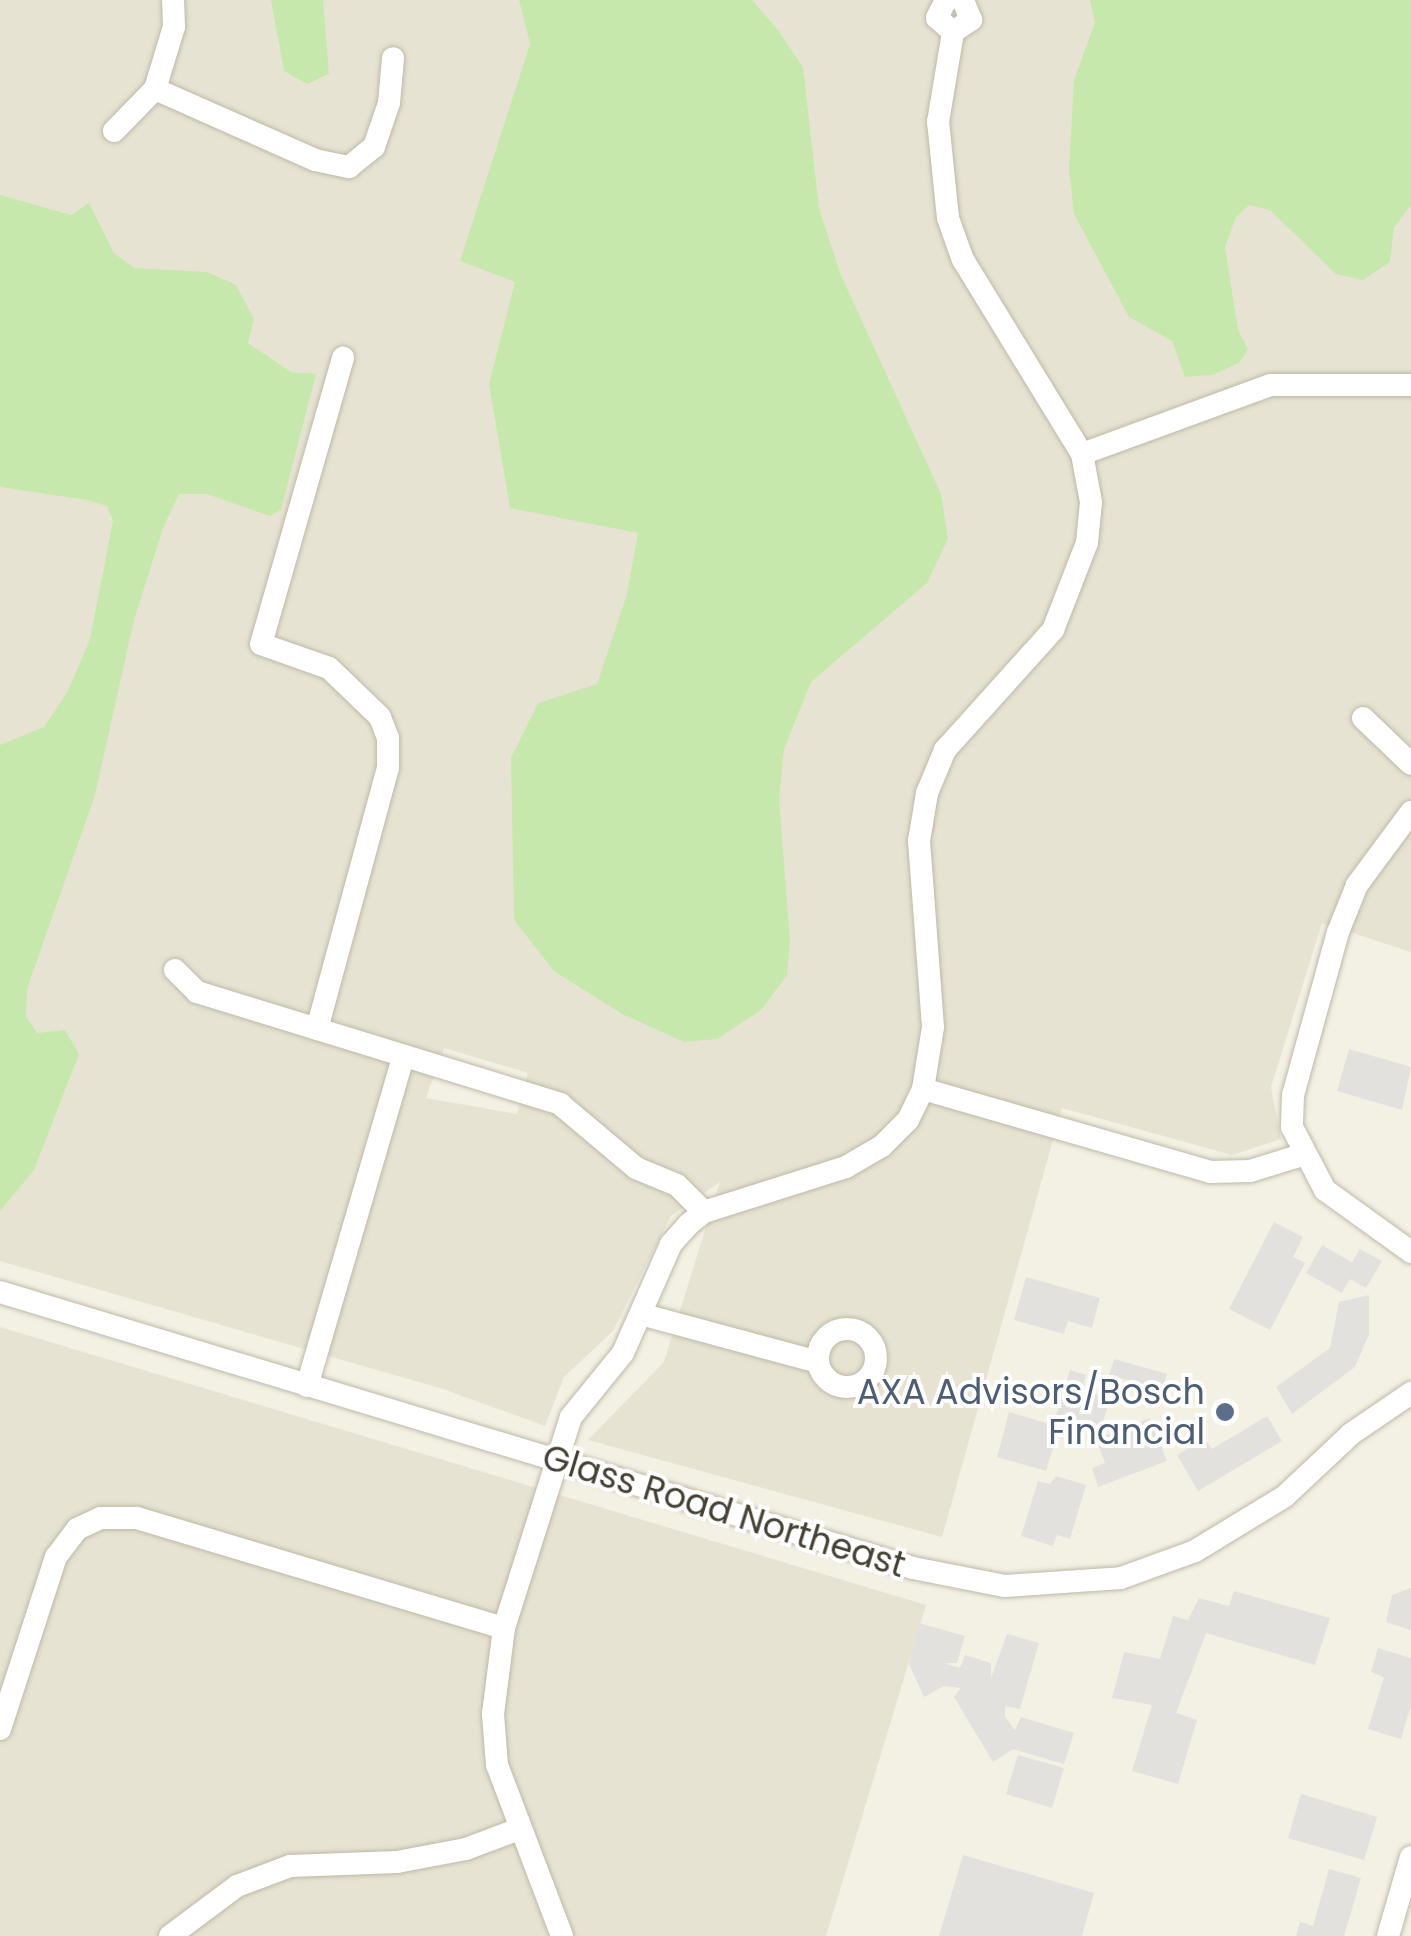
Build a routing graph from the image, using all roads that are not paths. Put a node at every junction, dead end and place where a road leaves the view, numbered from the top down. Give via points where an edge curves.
1 (173, 0) edge
2 (946, 0) edge
3 (963, 0) edge
4 (953, 32) junction
5 (393, 58) dead end
6 (155, 89) junction
7 (114, 131) dead end
8 (343, 358) dead end
9 (1411, 385) edge
10 (1082, 454) junction
11 (1363, 718) dead end
12 (1411, 764) edge
13 (1411, 812) edge
14 (175, 970) dead end
15 (317, 1029) junction
16 (403, 1057) junction
17 (924, 1089) junction
18 (1302, 1155) junction
19 (704, 1212) junction
20 (1411, 1252) edge
21 (0, 1292) edge
22 (644, 1315) junction
23 (818, 1362) dead end
24 (307, 1386) junction
25 (1411, 1394) edge
26 (557, 1461) junction
27 (504, 1628) junction
28 (0, 1729) edge
29 (519, 1829) junction
30 (1411, 1857) edge
31 (170, 1936) edge
32 (562, 1936) edge
33 (1388, 1936) edge

1 - 6 street via 174,27
2 - 4 street via 938,18
3 - 4 street via 970,20
4 - 10 street via 938,122 948,218 963,260
5 - 6 street via 389,103 374,147 349,167 315,160
6 - 7 street
8 - 15 street via 261,644 328,668 380,718 388,738 388,768
9 - 10 street via 1271,385
10 - 17 street via 1092,502 1074,590 1054,630 945,750 927,793 919,841 933,970
11 - 12 street
13 - 18 street via 1357,884 1338,932 1293,1096 1292,1127
14 - 15 street via 198,992
15 - 16 street
16 - 19 street via 560,1104 636,1168 677,1186
16 - 24 street
17 - 18 street via 1210,1172 1250,1171
17 - 19 street via 908,1120 882,1146 846,1166
18 - 20 street via 1325,1190
19 - 22 street via 671,1244
21 - 24 street, Glass Road Northeast
22 - 23 street
22 - 26 street via 623,1353 570,1417
24 - 26 street, Glass Road Northeast
25 - 26 street, Glass Road Northeast via 1351,1434 1285,1496 1206,1546 1121,1578 1056,1587 956,1580
26 - 27 street
27 - 28 street via 136,1518 101,1518 77,1530 56,1557
27 - 29 street via 493,1714 497,1765
29 - 31 street via 466,1850 397,1862 290,1866 237,1886
29 - 32 street
30 - 33 street

